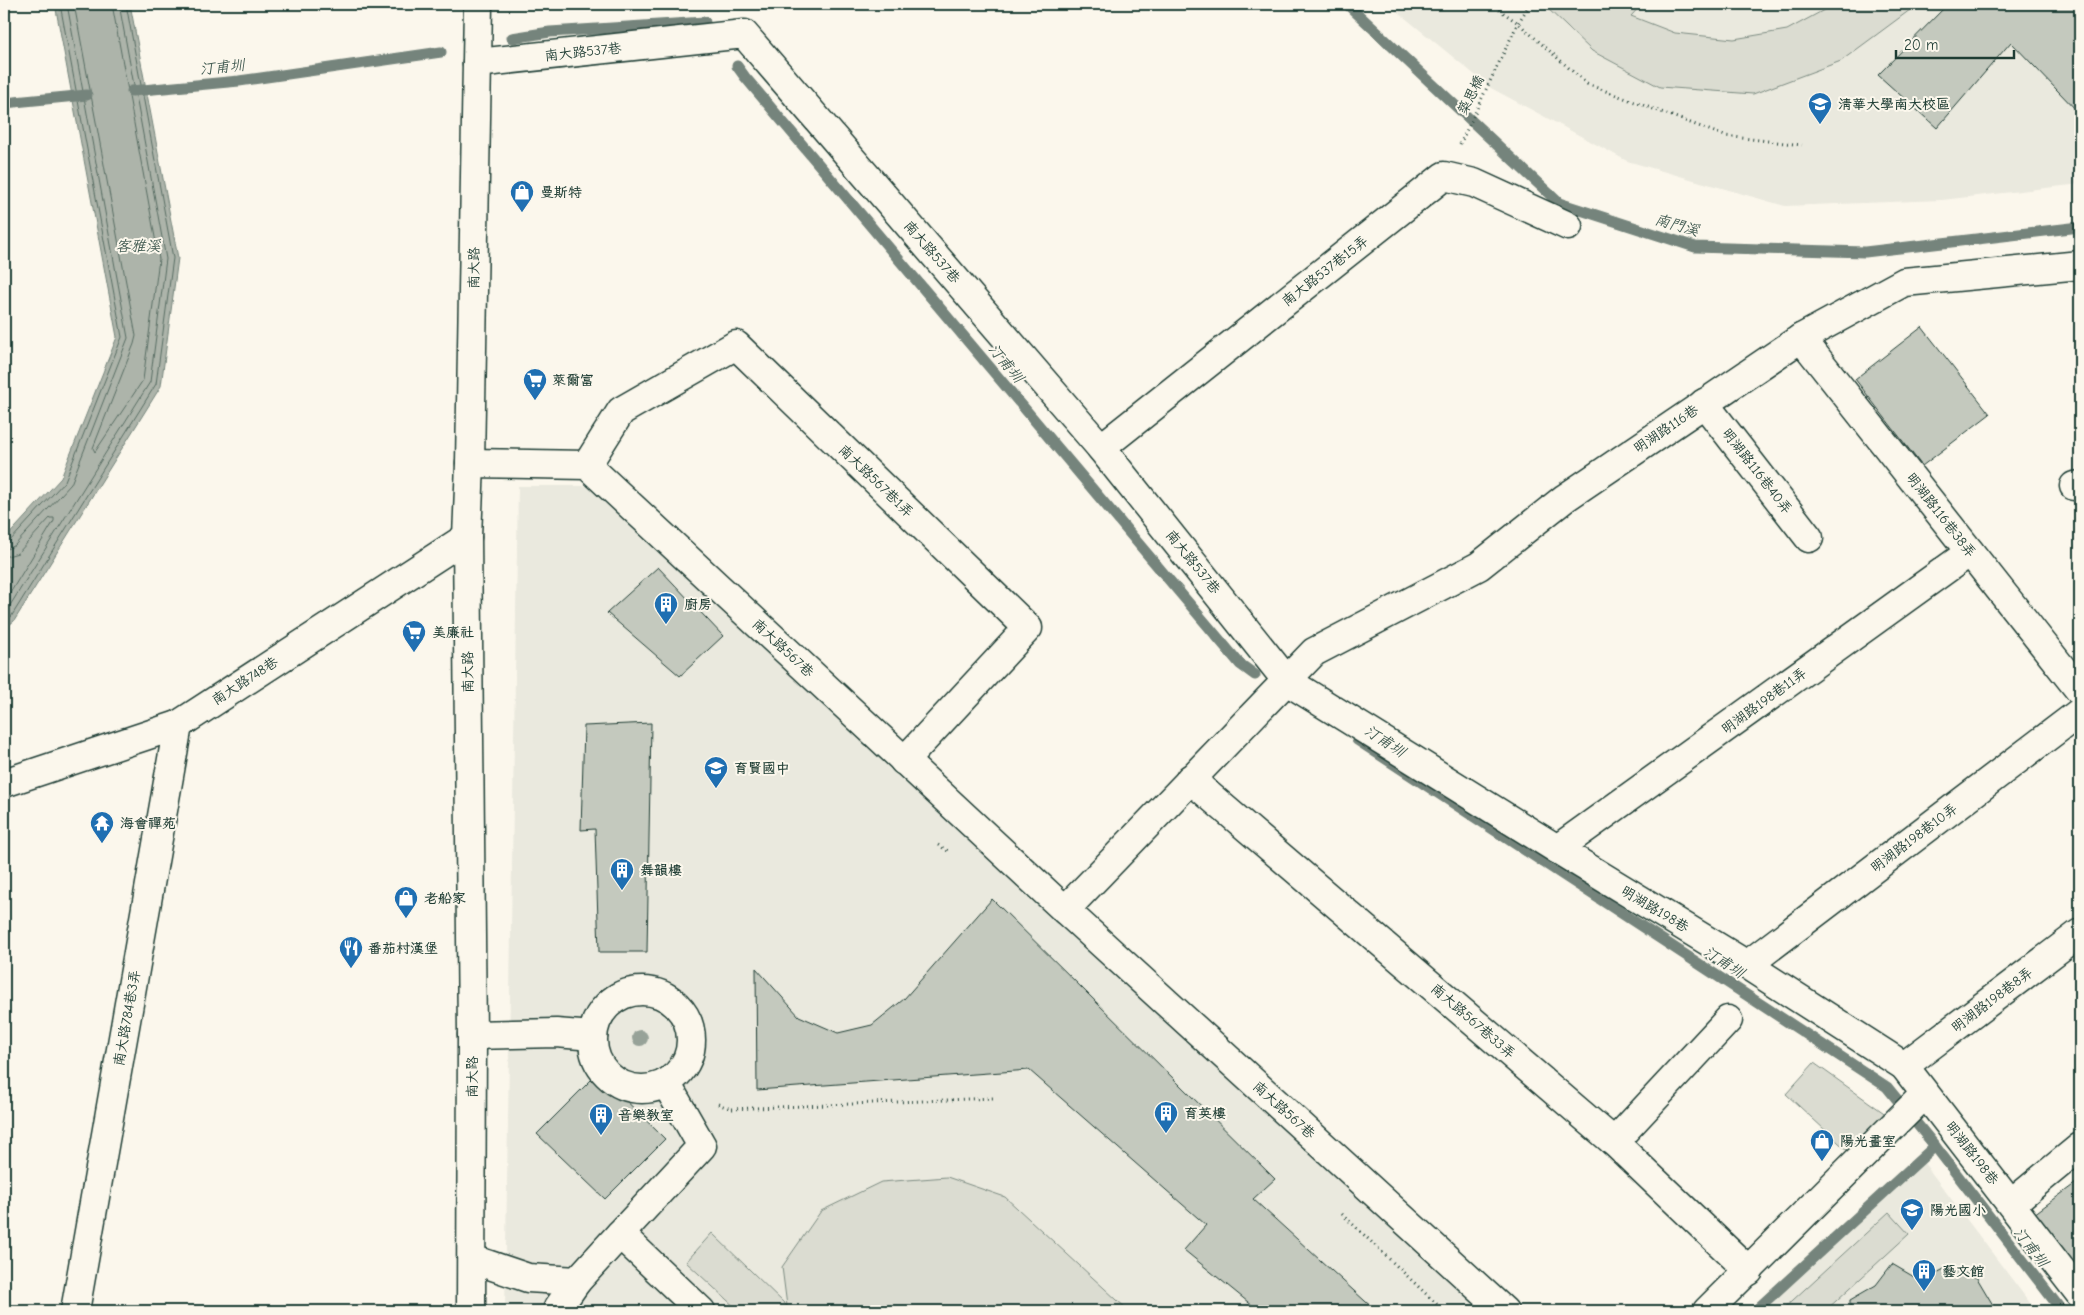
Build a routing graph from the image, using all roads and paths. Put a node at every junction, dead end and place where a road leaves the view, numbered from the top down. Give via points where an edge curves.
1 (478, 4) edge
2 (1491, 4) edge
3 (1530, 4) edge
4 (1518, 23) junction
5 (477, 63) junction
6 (1802, 146) dead end
7 (1444, 176) junction
8 (1568, 226) dead end
9 (2080, 265) edge
10 (1802, 338) junction
11 (1704, 403) junction
12 (1101, 448) junction
13 (470, 463) junction
14 (586, 465) junction
15 (467, 537) junction
16 (1809, 538) dead end
17 (1970, 552) junction
18 (1287, 681) junction
19 (2080, 691) edge
20 (2080, 712) edge
21 (178, 725) junction
22 (904, 761) junction
23 (1190, 779) junction
24 (4, 783) edge
25 (1557, 849) junction
26 (1065, 910) junction
27 (2080, 933) edge
28 (1747, 964) junction
29 (1728, 1020) dead end
30 (472, 1035) junction
31 (593, 1036) junction
32 (1904, 1066) junction
33 (666, 1083) junction
34 (993, 1098) dead end
35 (1919, 1100) dead end
36 (1614, 1142) junction
37 (2080, 1147) edge
38 (2012, 1203) junction
39 (620, 1234) junction
40 (472, 1259) junction
41 (1749, 1271) junction
42 (577, 1281) junction
43 (2080, 1294) edge
44 (75, 1311) edge
45 (471, 1311) edge
46 (559, 1311) edge
47 (701, 1311) edge
48 (1504, 1311) edge
49 (1707, 1311) edge

1 - 5 main road, 南大路
2 - 4 path
3 - 4 path, 築思橋
4 - 6 path via 1587,84 1725,136
4 - 7 path, 築思橋
5 - 12 main road, 南大路537巷 via 744,34
5 - 13 main road, 南大路
7 - 8 main road via 1474,183
7 - 12 main road, 南大路537巷15弄
9 - 10 main road, 明湖路116巷 via 1904,282
10 - 11 main road, 明湖路116巷
10 - 17 main road, 明湖路116巷38弄
11 - 16 main road, 明湖路116巷40弄
11 - 18 main road, 明湖路116巷 via 1565,498 1479,566 1314,652
12 - 18 main road, 南大路537巷
13 - 14 main road
13 - 15 main road, 南大路
14 - 22 main road, 南大路567巷
14 - 22 main road, 南大路567巷1弄 via 621,412 736,345 1028,628
15 - 21 main road, 南大路748巷
15 - 30 main road, 南大路
17 - 19 main road, 明湖路116巷38弄
17 - 25 main road, 明湖路198巷11弄
18 - 23 main road
18 - 25 main road, 明湖路198巷
20 - 28 main road, 明湖路198巷10弄
21 - 24 main road, 南大路748巷
21 - 44 main road, 南大路784巷3弄
22 - 26 main road, 南大路567巷
23 - 26 main road
23 - 36 main road, 南大路567巷33弄
25 - 28 main road, 明湖路198巷
26 - 48 main road, 南大路567巷
27 - 32 main road, 明湖路198巷8弄
28 - 32 main road, 明湖路198巷
29 - 36 main road
30 - 31 main road via 556,1033
30 - 40 main road, 南大路
31 - 33 main road via 594,1051 610,1077 637,1089 652,1089
31 - 33 main road via 603,1008 614,998 643,990 671,1000 687,1019 692,1043 688,1059 679,1073
32 - 38 main road, 明湖路198巷
33 - 34 path via 731,1109
33 - 39 main road via 702,1146
35 - 41 main road
36 - 41 main road, 南大路567巷33弄
37 - 38 main road
38 - 43 main road, 明湖路198巷
39 - 42 main road
39 - 47 main road
40 - 42 main road via 528,1278
40 - 45 main road, 南大路
41 - 49 main road
42 - 46 main road

